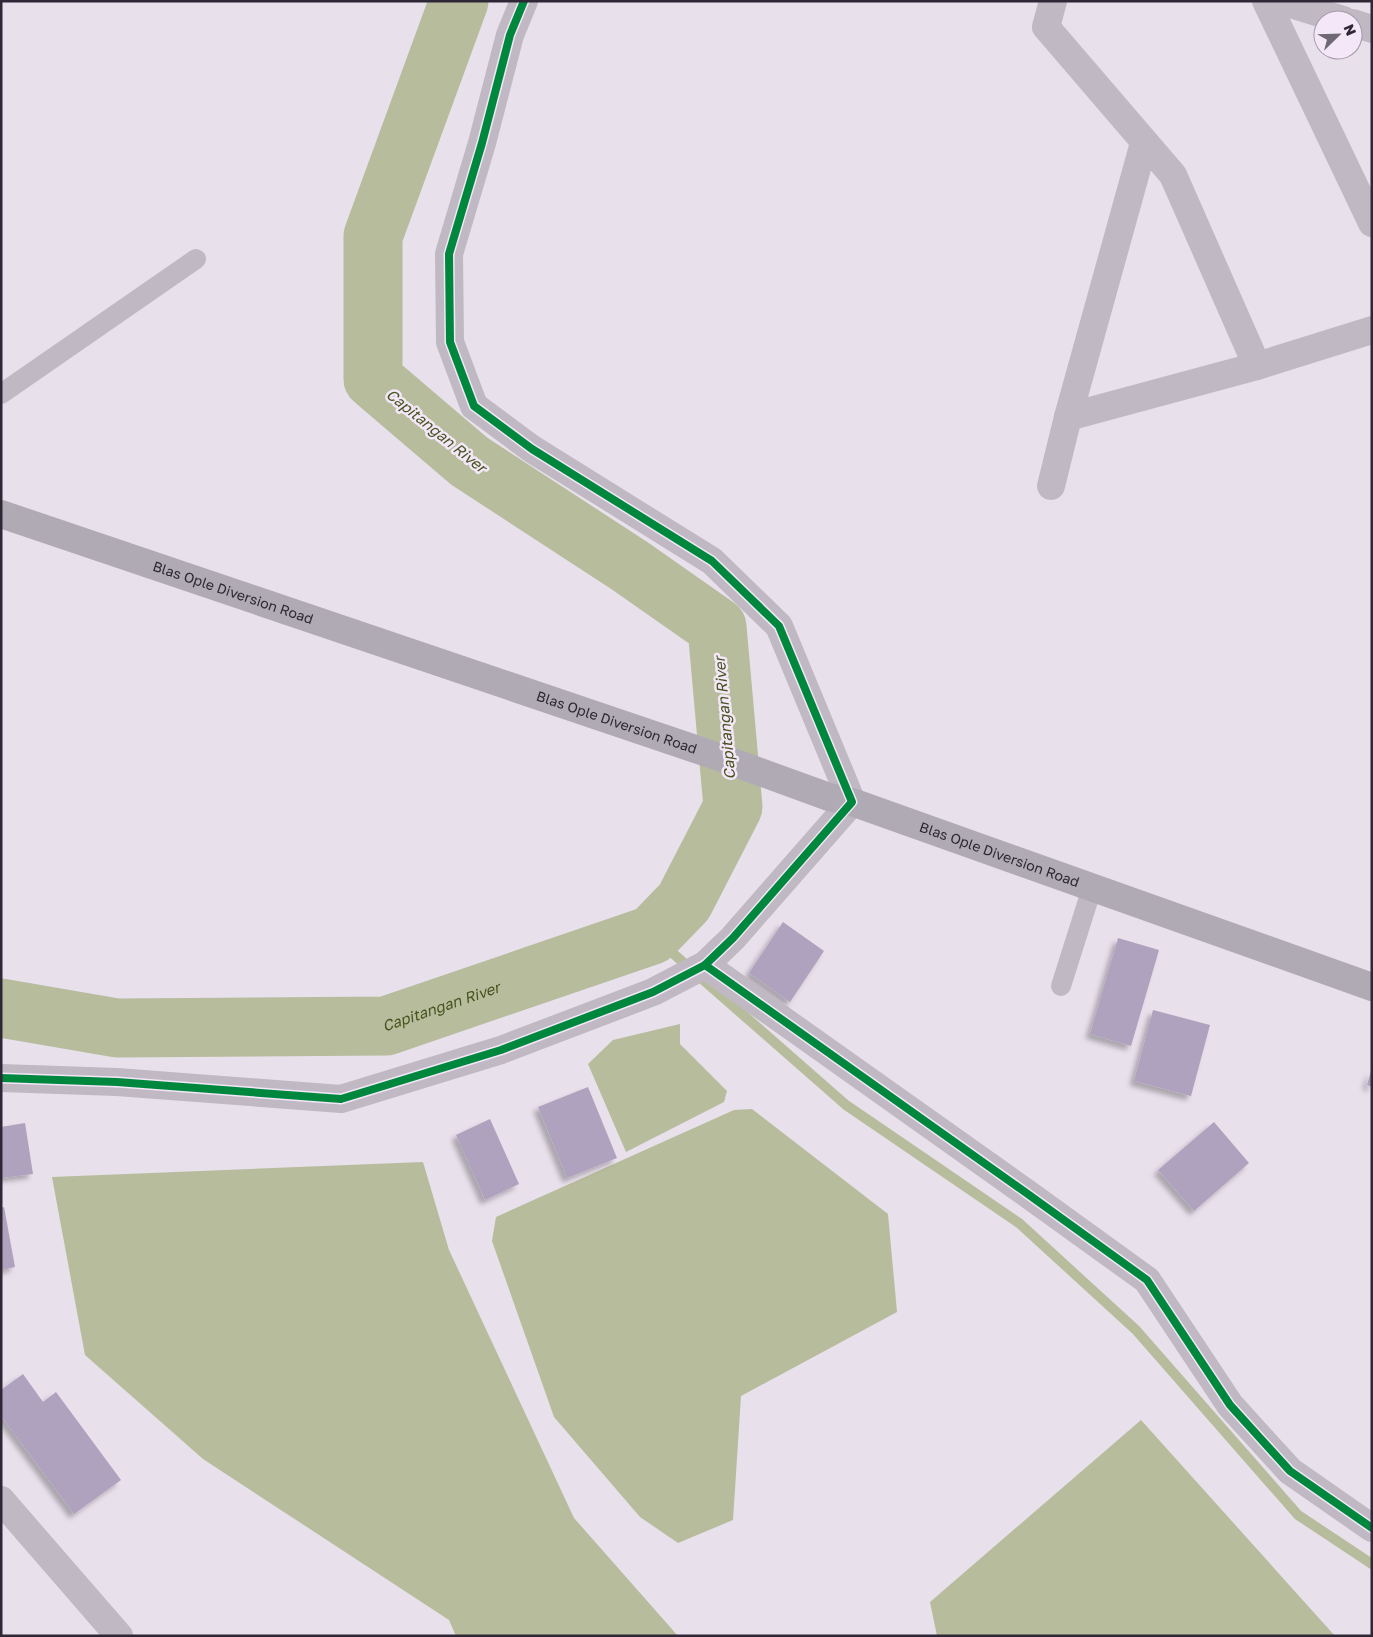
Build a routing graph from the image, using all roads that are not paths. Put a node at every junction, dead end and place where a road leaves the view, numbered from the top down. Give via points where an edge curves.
1 (524, 1) edge
2 (1053, 1) edge
3 (1266, 1) edge
4 (1281, 1) edge
5 (1313, 11) edge
6 (1144, 143) junction
7 (1372, 223) edge
8 (196, 259) dead end
9 (1372, 330) edge
10 (1257, 366) junction
11 (1, 394) edge
12 (1068, 418) junction
13 (1051, 486) dead end
14 (1, 514) edge
15 (841, 799) junction
16 (1092, 888) junction
17 (700, 968) junction
18 (1060, 986) dead end
19 (1372, 987) edge
20 (1, 1078) edge
21 (1, 1500) edge
22 (1372, 1528) edge
23 (119, 1636) edge

1 - 15 street via 510,35 449,254 450,342 474,406 532,449 712,561 779,626
2 - 6 street via 1046,26
3 - 7 street
4 - 5 street
6 - 10 street via 1173,175
6 - 12 street
8 - 11 lane
9 - 10 street
10 - 12 street
12 - 13 street
14 - 15 main road, Blas Ople Diversion Road
15 - 16 main road, Blas Ople Diversion Road
15 - 17 street via 733,938
16 - 18 lane
16 - 19 main road, Blas Ople Diversion Road
17 - 20 street via 653,992 501,1050 341,1099 117,1082
17 - 22 street via 1147,1280 1230,1405 1290,1471
21 - 23 street

